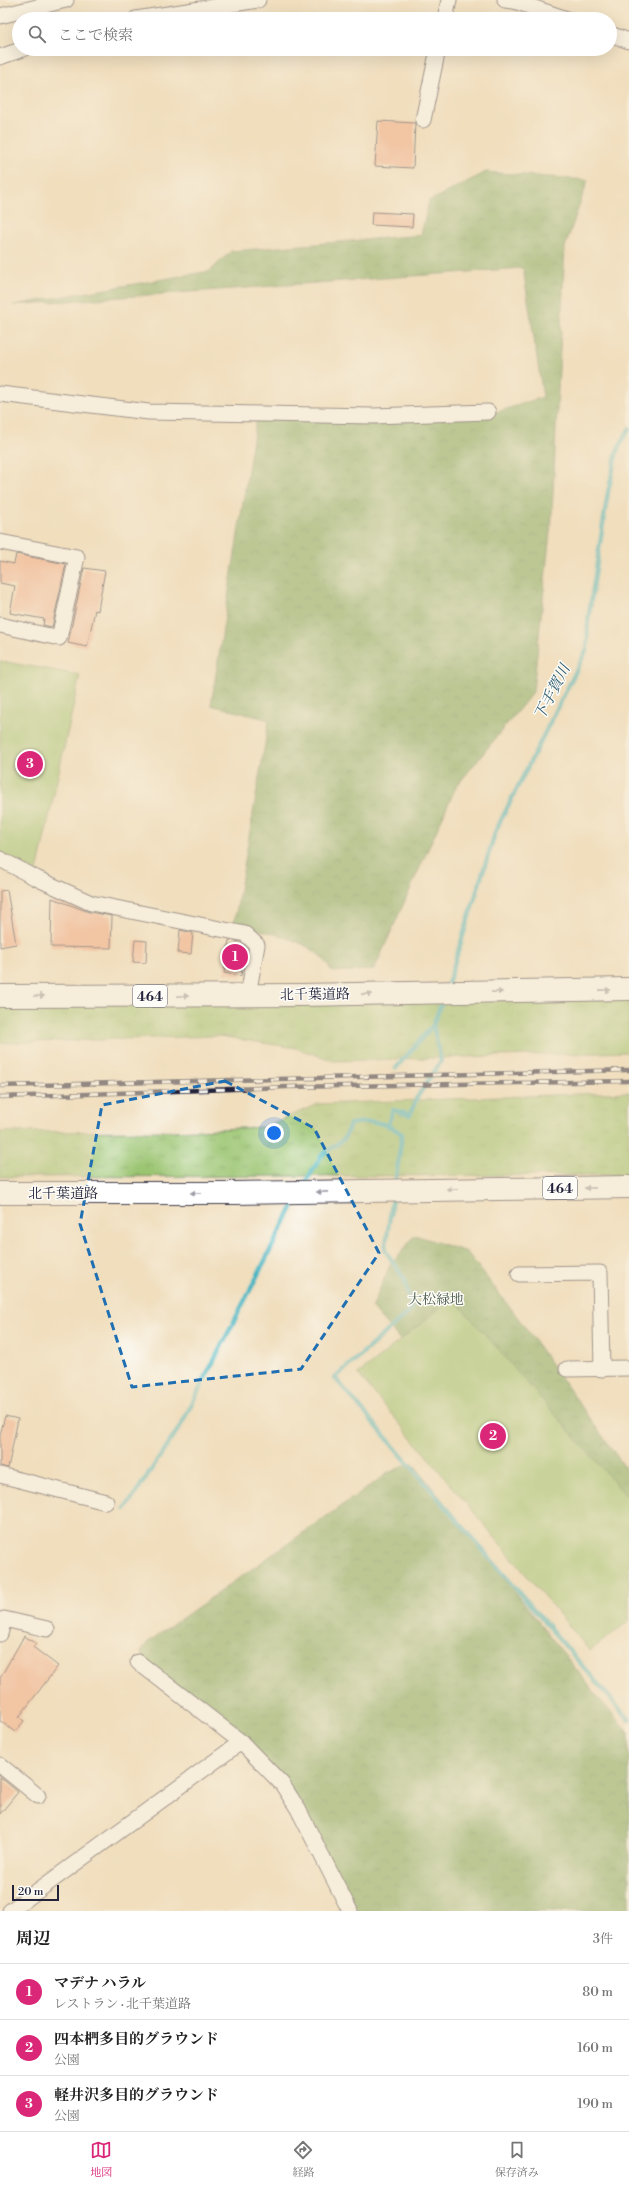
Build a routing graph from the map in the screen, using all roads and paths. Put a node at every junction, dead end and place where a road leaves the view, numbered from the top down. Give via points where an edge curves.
1 (66, 0) edge
2 (258, 0) edge
3 (449, 0) edge
4 (505, 0) edge
5 (16, 12) edge
6 (181, 12) edge
7 (446, 12) edge
8 (546, 12) edge
9 (12, 13) edge
10 (0, 16) edge
11 (617, 37) edge
12 (629, 41) edge
13 (12, 53) edge
14 (437, 56) edge
15 (0, 57) edge
16 (423, 120) dead end
17 (0, 394) edge
18 (488, 412) dead end
19 (0, 542) edge
20 (0, 625) edge
21 (0, 859) edge
22 (629, 989) edge
23 (248, 995) junction
24 (0, 996) edge
25 (629, 1187) edge
26 (0, 1193) edge
27 (519, 1274) dead end
28 (567, 1368) dead end
29 (629, 1368) edge
30 (602, 1369) junction
31 (0, 1475) edge
32 (106, 1502) dead end
33 (47, 1629) dead end
34 (0, 1634) edge
35 (138, 1662) dead end
36 (241, 1742) junction
37 (0, 1765) edge
38 (38, 1796) dead end
39 (10, 1911) edge
40 (350, 1911) edge

1 - 5 street
2 - 6 street
3 - 7 street
4 - 8 street
9 - 10 street
11 - 12 street
13 - 15 street
14 - 16 street
17 - 18 street via 149,412 373,416
19 - 20 street via 77,556 59,638
21 - 23 street via 91,904 246,934 257,945
23 -> 22 highway, 北千葉道路 / 464
24 -> 23 highway, 北千葉道路 / 464
25 -> 26 highway, 北千葉道路 / 464 via 236,1193
27 - 30 street via 600,1273
28 - 30 street
29 - 30 street
31 - 32 street
33 - 34 street via 4,1619
35 - 36 street
36 - 39 street
36 - 40 street via 282,1784 298,1809
37 - 38 street

